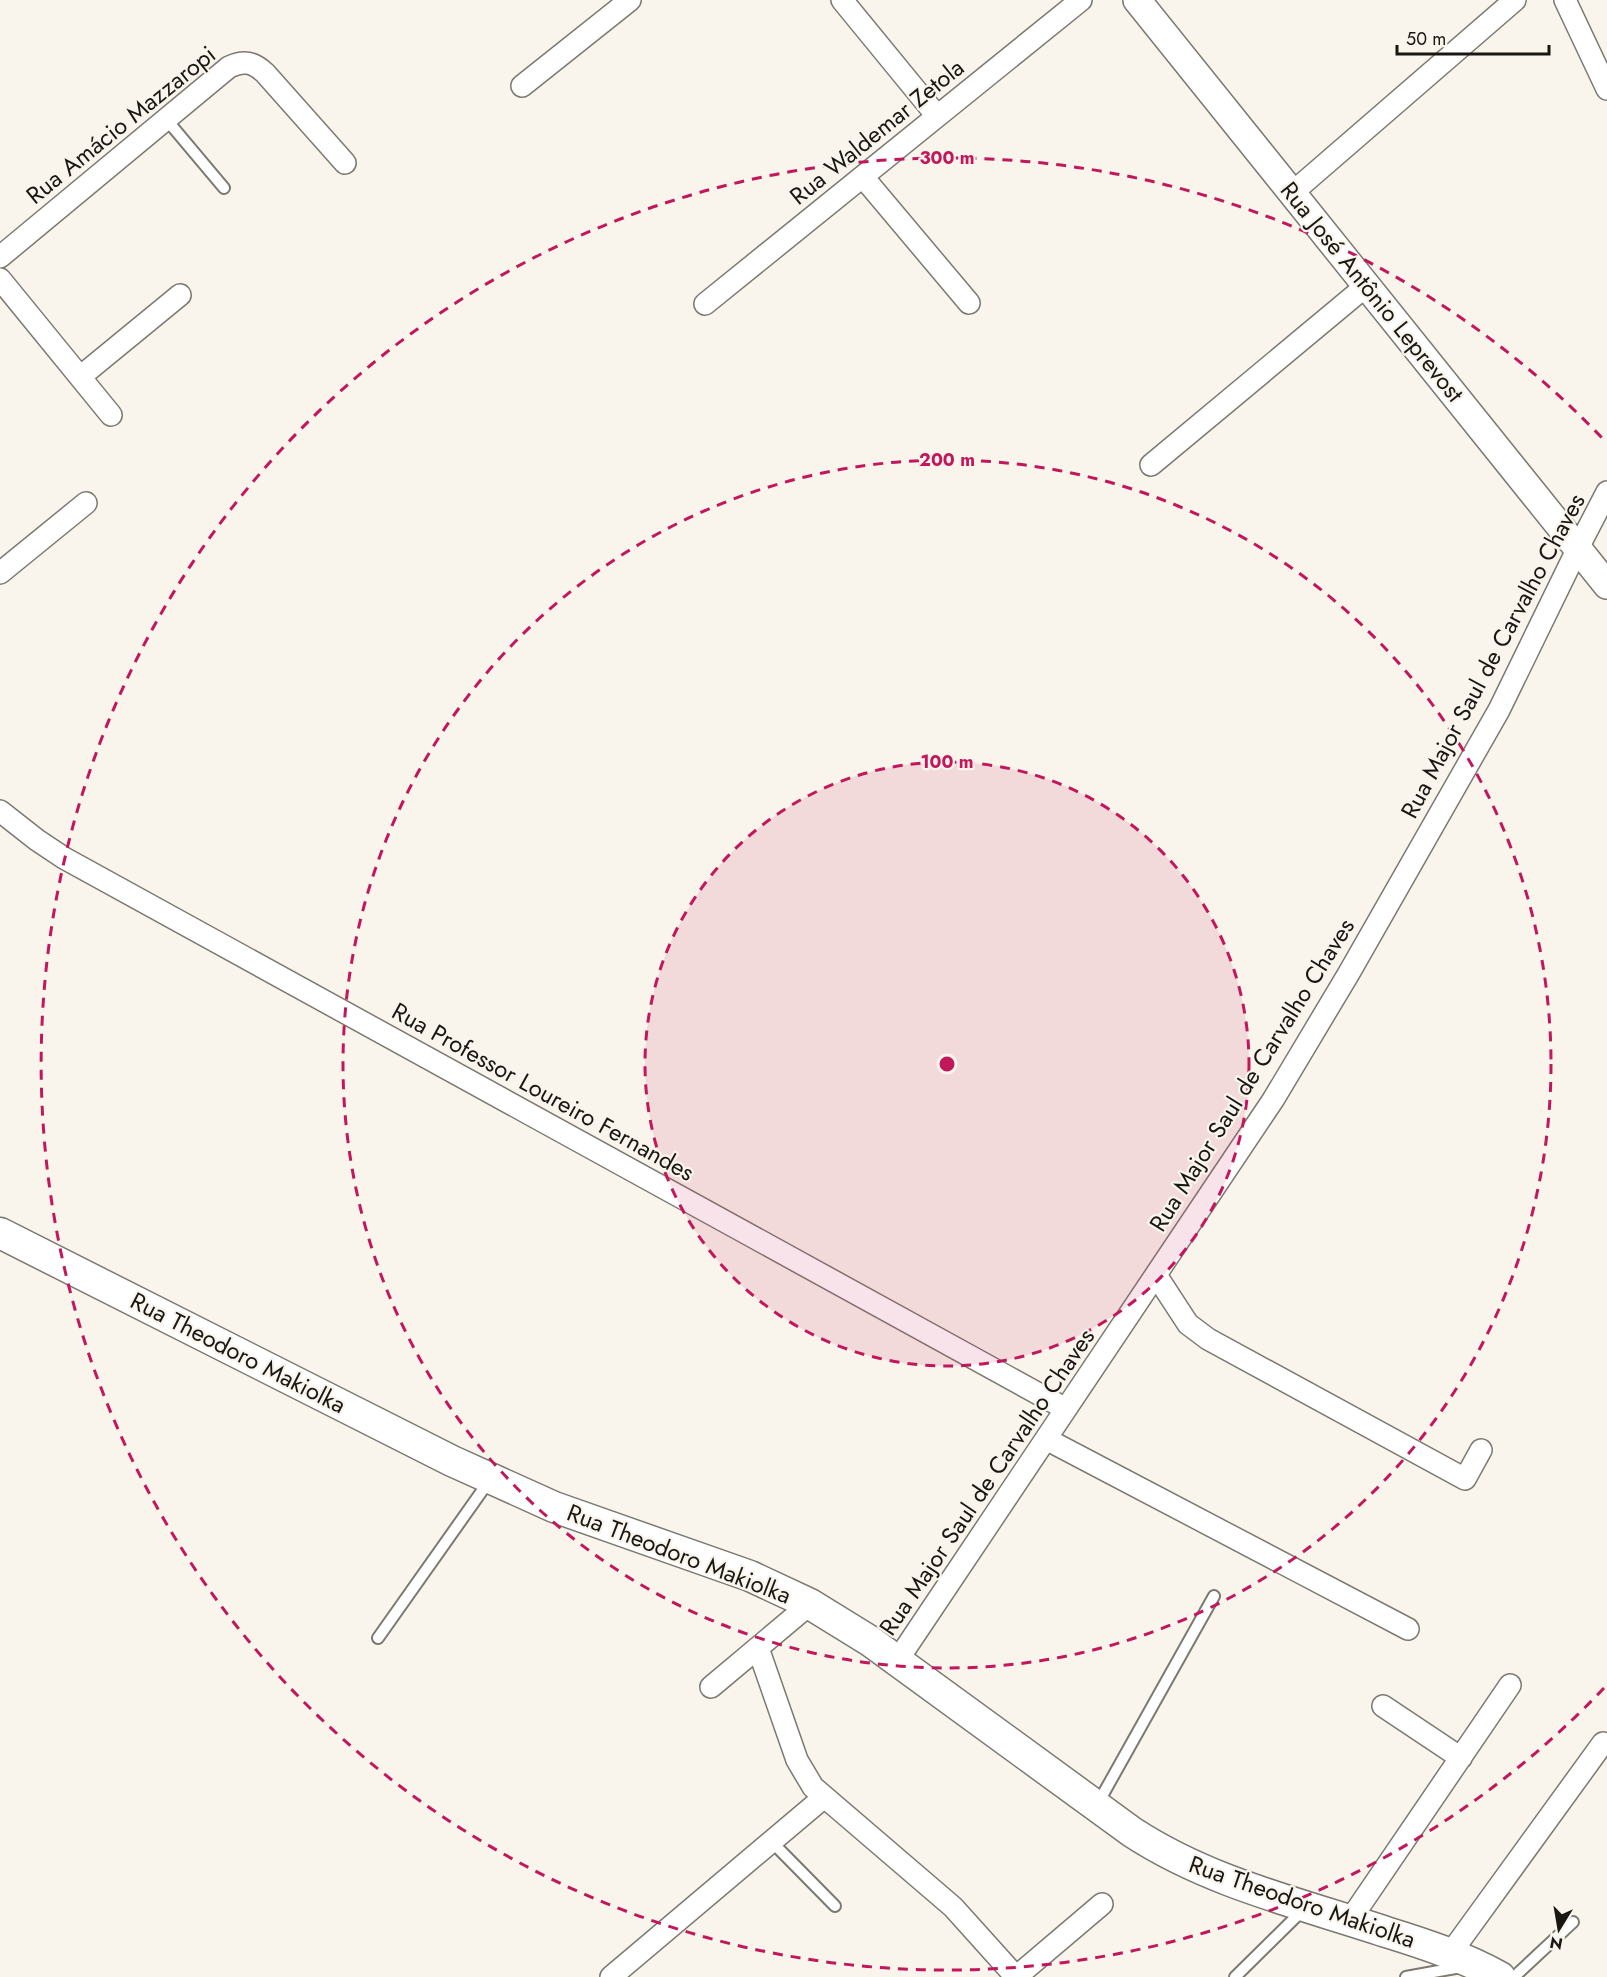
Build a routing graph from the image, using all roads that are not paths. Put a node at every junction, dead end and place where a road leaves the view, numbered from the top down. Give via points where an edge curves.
1 (630, 0) edge
2 (842, 0) edge
3 (1081, 0) edge
4 (1137, 0) edge
5 (1515, 0) edge
6 (1564, 0) edge
7 (522, 86) dead end
8 (1607, 89) edge
9 (937, 116) junction
10 (166, 119) junction
11 (345, 163) dead end
12 (862, 177) junction
13 (224, 188) dead end
14 (1292, 193) junction
15 (0, 258) edge
16 (0, 279) edge
17 (1366, 285) junction
18 (180, 295) dead end
19 (969, 303) dead end
20 (705, 304) dead end
21 (80, 377) junction
22 (111, 415) dead end
23 (1151, 465) dead end
24 (1607, 492) edge
25 (86, 503) dead end
26 (1578, 548) junction
27 (0, 573) edge
28 (1607, 585) edge
29 (0, 811) edge
30 (0, 1233) edge
31 (1156, 1275) junction
32 (1066, 1409) junction
33 (1046, 1439) junction
34 (1481, 1450) dead end
35 (490, 1479) junction
36 (1214, 1596) dead end
37 (810, 1604) junction
38 (1408, 1629) dead end
39 (378, 1638) dead end
40 (758, 1648) junction
41 (897, 1661) junction
42 (1510, 1685) dead end
43 (711, 1687) dead end
44 (1383, 1706) dead end
45 (1603, 1743) dead end
46 (1461, 1758) junction
47 (823, 1798) junction
48 (1096, 1807) junction
49 (771, 1841) junction
50 (1102, 1904) dead end
51 (835, 1906) dead end
52 (1306, 1907) junction
53 (1350, 1920) junction
54 (1573, 1922) dead end
55 (1485, 1970) edge
56 (611, 1977) edge
57 (1016, 1977) edge
58 (1235, 1977) edge
59 (1406, 1977) edge

1 - 7 street
2 - 9 street
3 - 9 street, Rua Waldemar Zetola
4 - 14 street, Rua José Antônio Leprevost
5 - 14 street
6 - 8 street
9 - 12 street, Rua Waldemar Zetola
10 - 11 street, Rua Amácio Mazzaropi via 230,67 249,62 265,73
10 - 13 lane
10 - 15 street, Rua Amácio Mazzaropi
12 - 19 street
12 - 20 street, Rua Waldemar Zetola
14 - 17 street, Rua José Antônio Leprevost
16 - 21 street
17 - 23 street
17 - 26 street, Rua José Antônio Leprevost
18 - 21 street
21 - 22 street
24 - 26 street, Rua Major Saul de Carvalho Chaves
25 - 27 street
26 - 28 street, Rua José Antônio Leprevost
26 - 31 street, Rua Major Saul de Carvalho Chaves via 1499,710 1343,983 1273,1100
29 - 32 street, Rua Professor Loureiro Fernandes via 64,858
30 - 35 main road, Rua Theodoro Makiolka
31 - 32 street, Rua Major Saul de Carvalho Chaves
31 - 34 street via 1188,1324 1208,1339 1465,1479
32 - 33 street, Rua Major Saul de Carvalho Chaves
33 - 38 street
33 - 41 street, Rua Major Saul de Carvalho Chaves
35 - 37 main road, Rua Theodoro Makiolka via 554,1508 750,1576
35 - 39 lane
36 - 48 lane
37 - 40 street
37 - 41 main road, Rua Theodoro Makiolka
40 - 43 street
40 - 47 street via 797,1760
41 - 48 main road, Rua Theodoro Makiolka
42 - 46 street
44 - 46 street
45 - 55 street
46 - 53 street
47 - 49 street
47 - 57 street via 953,1907
48 - 52 main road, Rua Theodoro Makiolka via 1186,1863
49 - 51 lane
49 - 56 street
50 - 57 street
52 - 53 main road, Rua Theodoro Makiolka
52 - 58 lane
53 - 55 main road, Rua Theodoro Makiolka
54 - 55 lane
55 - 59 lane

